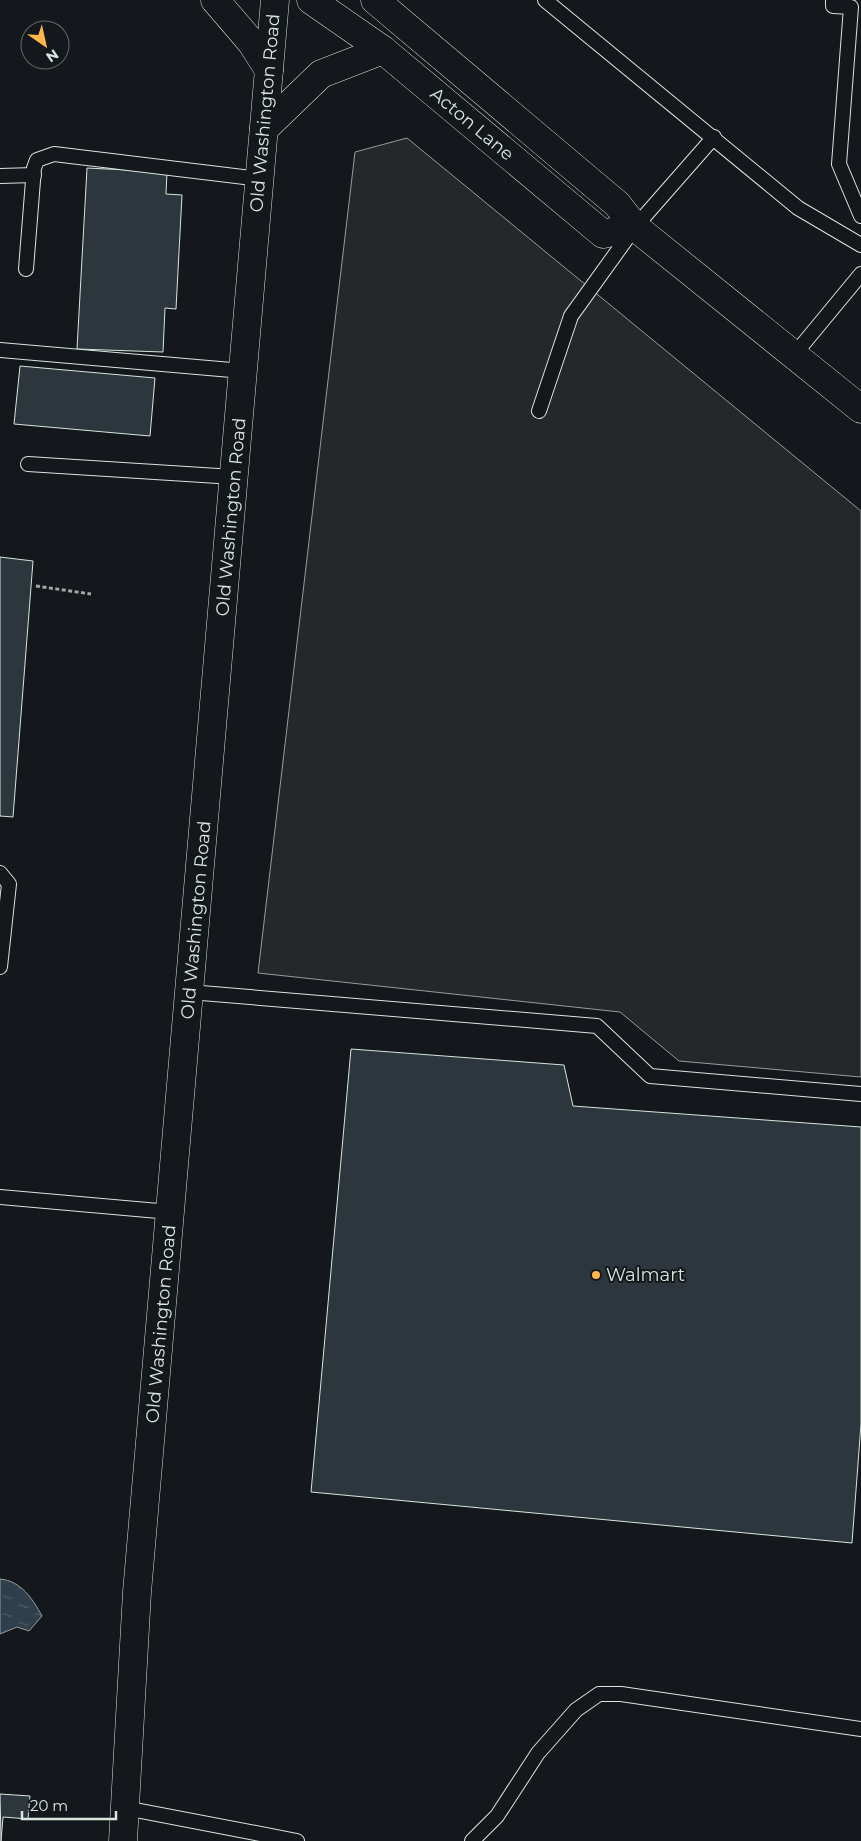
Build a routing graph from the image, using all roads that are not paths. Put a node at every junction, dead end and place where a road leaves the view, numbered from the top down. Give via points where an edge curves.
1 (215, 0) edge
2 (275, 0) edge
3 (311, 0) edge
4 (375, 0) edge
5 (545, 0) edge
6 (833, 0) edge
7 (856, 7) edge
8 (383, 50) junction
9 (269, 70) junction
10 (264, 129) junction
11 (714, 137) junction
12 (34, 175) junction
13 (0, 176) edge
14 (260, 179) junction
15 (861, 216) edge
16 (635, 227) junction
17 (861, 245) edge
18 (26, 269) dead end
19 (861, 274) edge
20 (0, 350) edge
21 (794, 355) junction
22 (243, 371) junction
23 (861, 409) edge
24 (539, 411) dead end
25 (28, 464) dead end
26 (234, 477) junction
27 (0, 873) edge
28 (0, 967) edge
29 (189, 992) junction
30 (861, 1094) edge
31 (0, 1197) edge
32 (170, 1212) junction
33 (861, 1729) edge
34 (125, 1808) junction
35 (124, 1841) edge
36 (297, 1841) edge
37 (472, 1841) edge

1 - 9 main road via 251,42
2 - 9 main road, Old Washington Road
3 - 8 main road, Acton Lane
4 - 16 main road, Acton Lane via 618,204
5 - 11 lane
6 - 7 lane via 833,6
7 - 15 lane via 840,164
8 - 10 main road via 321,74
8 - 16 main road, Acton Lane via 603,234
9 - 10 main road, Old Washington Road
10 - 14 main road, Old Washington Road
11 - 16 lane
11 - 17 lane via 798,208
12 - 13 lane
12 - 14 lane via 37,160 54,154
12 - 18 lane
14 - 22 main road, Old Washington Road
16 - 21 main road, Acton Lane
16 - 24 lane via 571,316
19 - 21 lane
20 - 22 lane
21 - 23 main road, Acton Lane
22 - 26 main road, Old Washington Road
25 - 26 lane
26 - 29 main road, Old Washington Road
27 - 28 lane via 9,884
29 - 30 lane via 597,1026 650,1076
29 - 32 main road, Old Washington Road
31 - 32 lane
32 - 34 main road, Old Washington Road via 137,1592
33 - 37 lane via 648,1698 599,1694 576,1710 538,1752 497,1816
34 - 35 main road, Old Washington Road
34 - 36 lane

